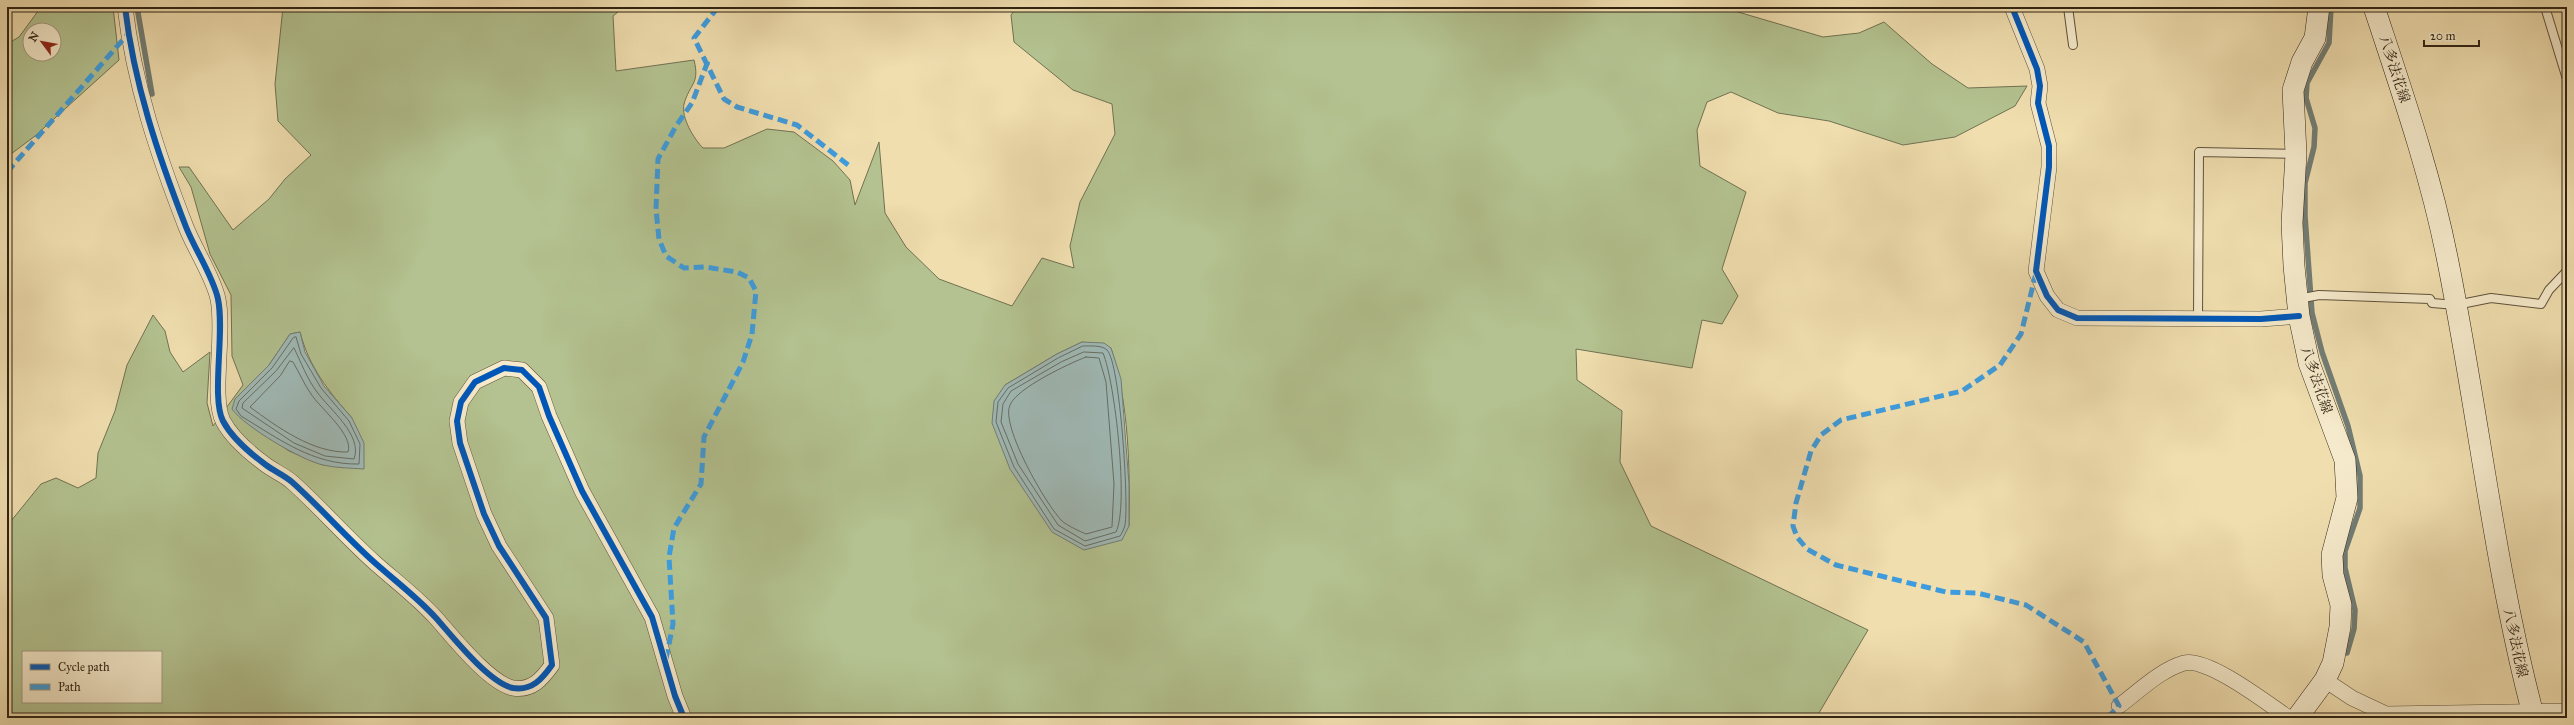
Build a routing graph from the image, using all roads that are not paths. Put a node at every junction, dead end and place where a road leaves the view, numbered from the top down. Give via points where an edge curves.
1 (124, 7) edge
2 (2012, 7) edge
3 (2068, 7) edge
4 (2319, 7) edge
5 (2374, 7) edge
6 (2545, 7) edge
7 (2073, 45) dead end
8 (2567, 79) edge
9 (2296, 154) junction
10 (2567, 271) edge
11 (2300, 304) junction
12 (2456, 305) junction
13 (2198, 318) junction
14 (2325, 680) junction
15 (2119, 706) dead end
16 (2567, 711) edge
17 (2533, 714) edge
18 (684, 718) edge
19 (2289, 718) edge
20 (2297, 718) edge

1 - 18 street via 128,34 156,149 190,238 218,296 222,324 219,398 222,420 236,438 266,465 290,481 372,561 432,614 470,656 496,679 512,688 529,688 543,678 552,665 546,618 499,546 484,514 460,443 456,421 461,402 475,382 504,368 522,370 539,386 549,416 582,491 652,617
2 - 13 street via 2037,69 2040,86 2038,103 2049,146 2049,167 2036,271 2047,296 2058,310 2077,318
3 - 7 lane
4 - 9 main road, 八多法花線 via 2315,38 2302,62 2293,90
5 - 12 main road, 八多法花線 via 2414,126 2447,255
6 - 8 lane
9 - 11 main road, 八多法花線 via 2292,223
9 - 13 lane via 2199,152
10 - 12 lane via 2549,290 2541,304 2491,298
11 - 12 lane via 2319,295 2430,299 2432,303
11 - 13 street via 2261,319
11 - 14 main road, 八多法花線 via 2309,363 2345,460 2347,498 2332,555 2341,605 2340,627 2333,663
12 - 17 main road, 八多法花線 via 2514,638
14 - 17 street via 2352,698 2386,714
14 - 20 main road, 八多法花線
15 - 19 street via 2162,674 2184,663 2208,667 2243,686
16 - 17 street

